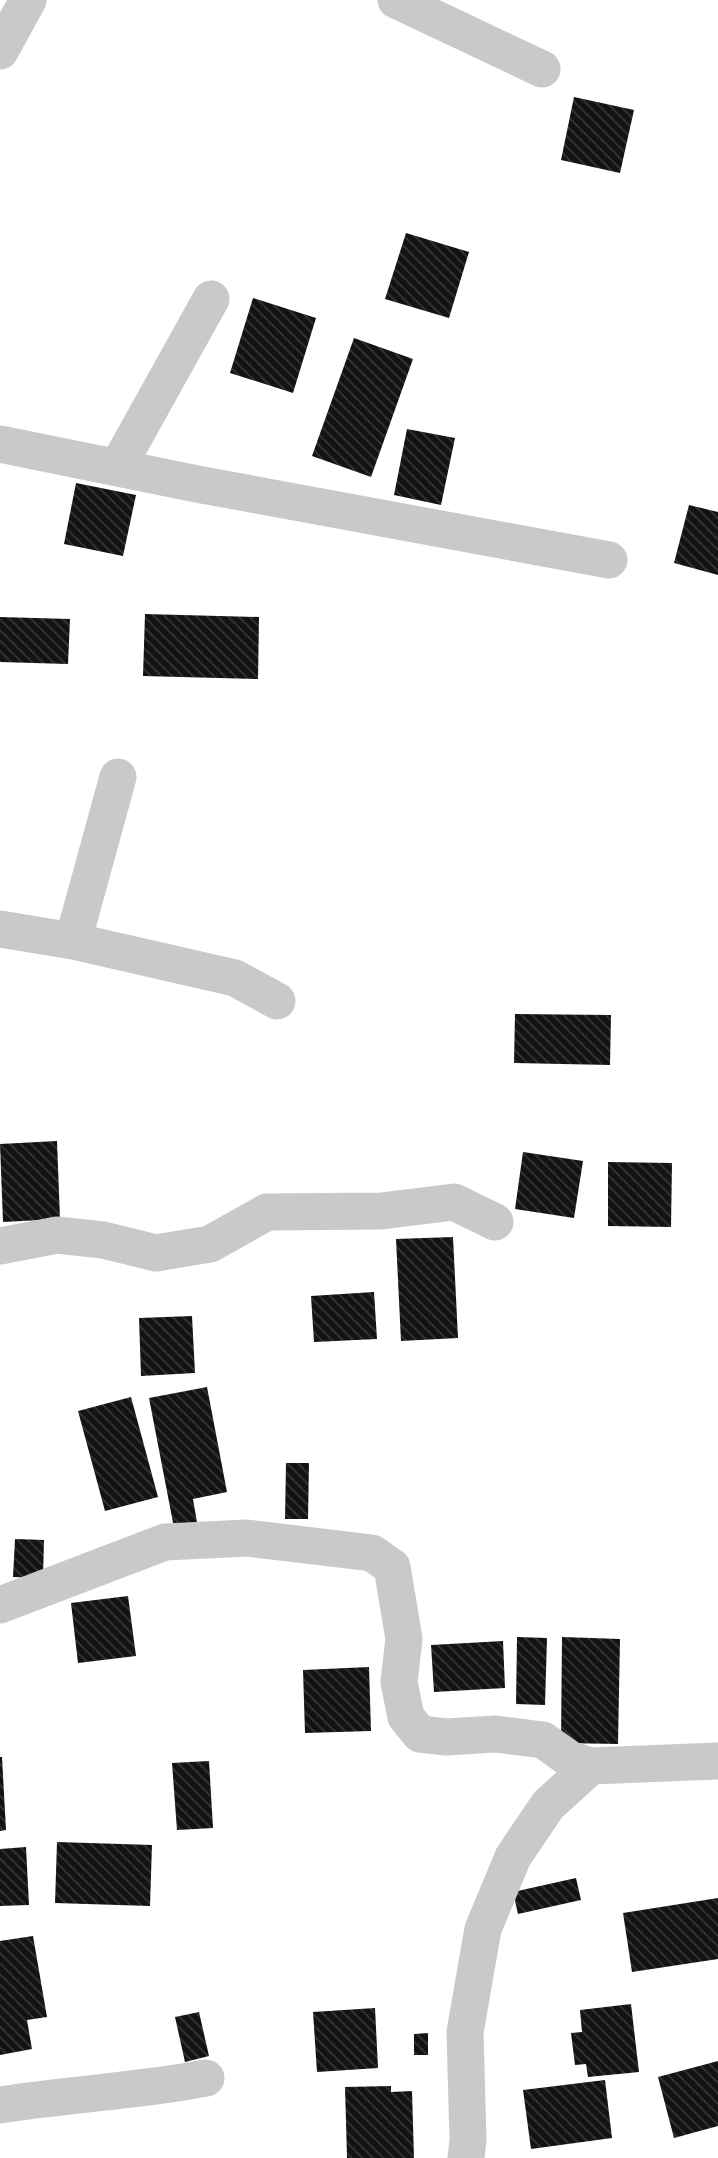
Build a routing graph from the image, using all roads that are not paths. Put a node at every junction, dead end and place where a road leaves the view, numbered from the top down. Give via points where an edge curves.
1 (28, 0) edge
2 (396, 0) edge
3 (0, 51) edge
4 (542, 69) dead end
5 (211, 299) dead end
6 (0, 444) edge
7 (117, 468) junction
8 (610, 560) dead end
9 (118, 777) dead end
10 (0, 929) edge
11 (73, 941) junction
12 (277, 1000) dead end
13 (495, 1222) dead end
14 (0, 1246) edge
15 (0, 1605) edge
16 (718, 1761) edge
17 (591, 1766) junction
18 (206, 2078) dead end
19 (0, 2105) edge
20 (466, 2158) edge

1 - 3 street
2 - 4 street
5 - 7 street
6 - 7 street
7 - 8 street
9 - 11 street
10 - 11 street
11 - 12 street via 235,978
13 - 14 street via 454,1202 381,1212 267,1212 210,1244 156,1253 57,1235
15 - 17 street via 165,1542 247,1538 372,1553 392,1567 404,1639 399,1682 406,1717 420,1734 496,1734 543,1741 571,1760
16 - 17 street
17 - 20 street via 548,1805 513,1857 482,1929 465,2032
18 - 19 street

